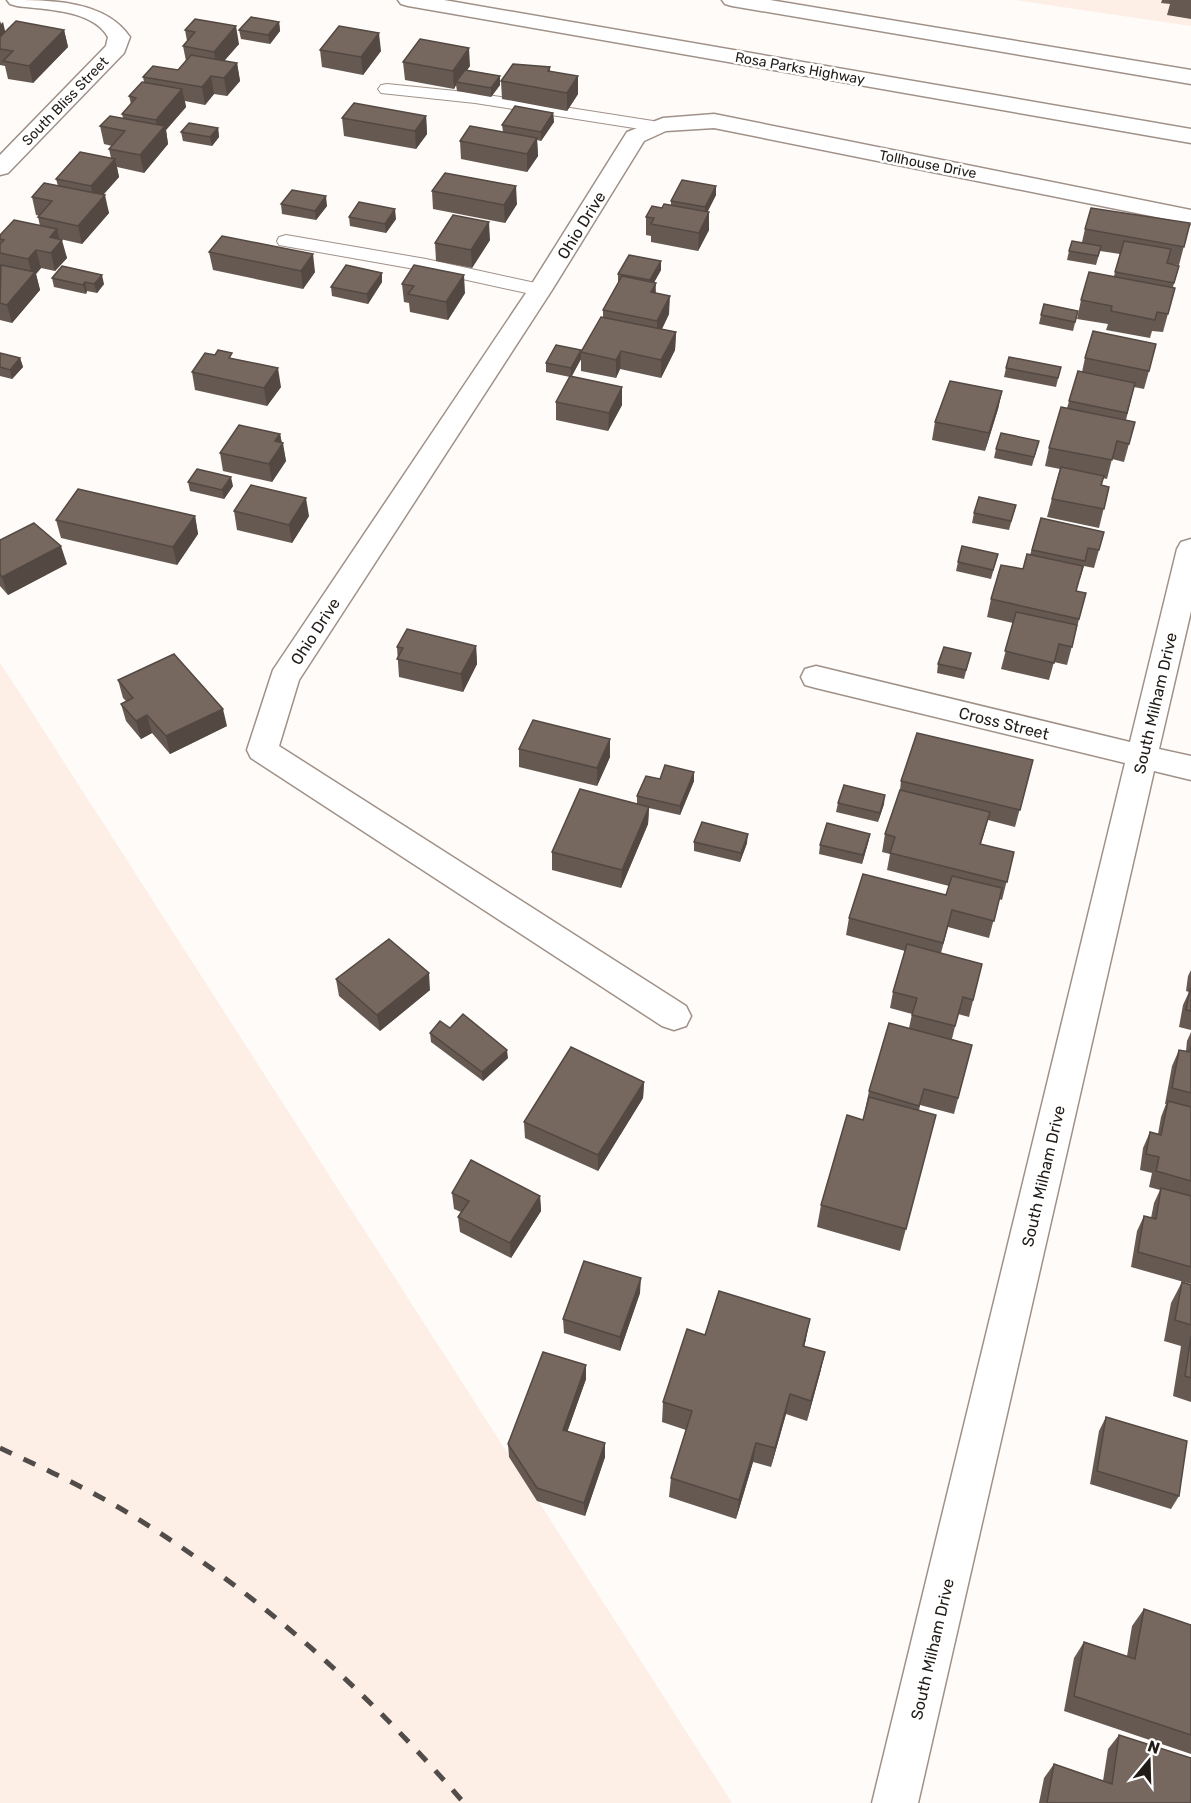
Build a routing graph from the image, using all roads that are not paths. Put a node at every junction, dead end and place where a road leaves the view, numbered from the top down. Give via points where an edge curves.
1 (17, 0) edge
2 (408, 0) edge
3 (732, 0) edge
4 (1191, 77) edge
5 (387, 88) dead end
6 (658, 124) junction
7 (1191, 136) edge
8 (0, 168) edge
9 (1191, 217) edge
10 (286, 241) dead end
11 (540, 290) junction
12 (1191, 549) edge
13 (816, 677) dead end
14 (1142, 756) junction
15 (1191, 768) edge
16 (674, 1016) dead end
17 (896, 1803) edge

1 - 8 main road, South Bliss Street via 97,15 117,28 120,37 116,48
2 - 7 main road, Rosa Parks Highway
3 - 4 main road
5 - 6 lane
6 - 9 main road, Tollhouse Drive via 714,121
6 - 11 main road, Ohio Drive via 635,137
10 - 11 lane
11 - 16 main road, Ohio Drive via 284,678 262,750
12 - 14 main road, South Milham Drive
13 - 14 main road, Cross Street
14 - 15 main road, Cross Street
14 - 17 main road, South Milham Drive

